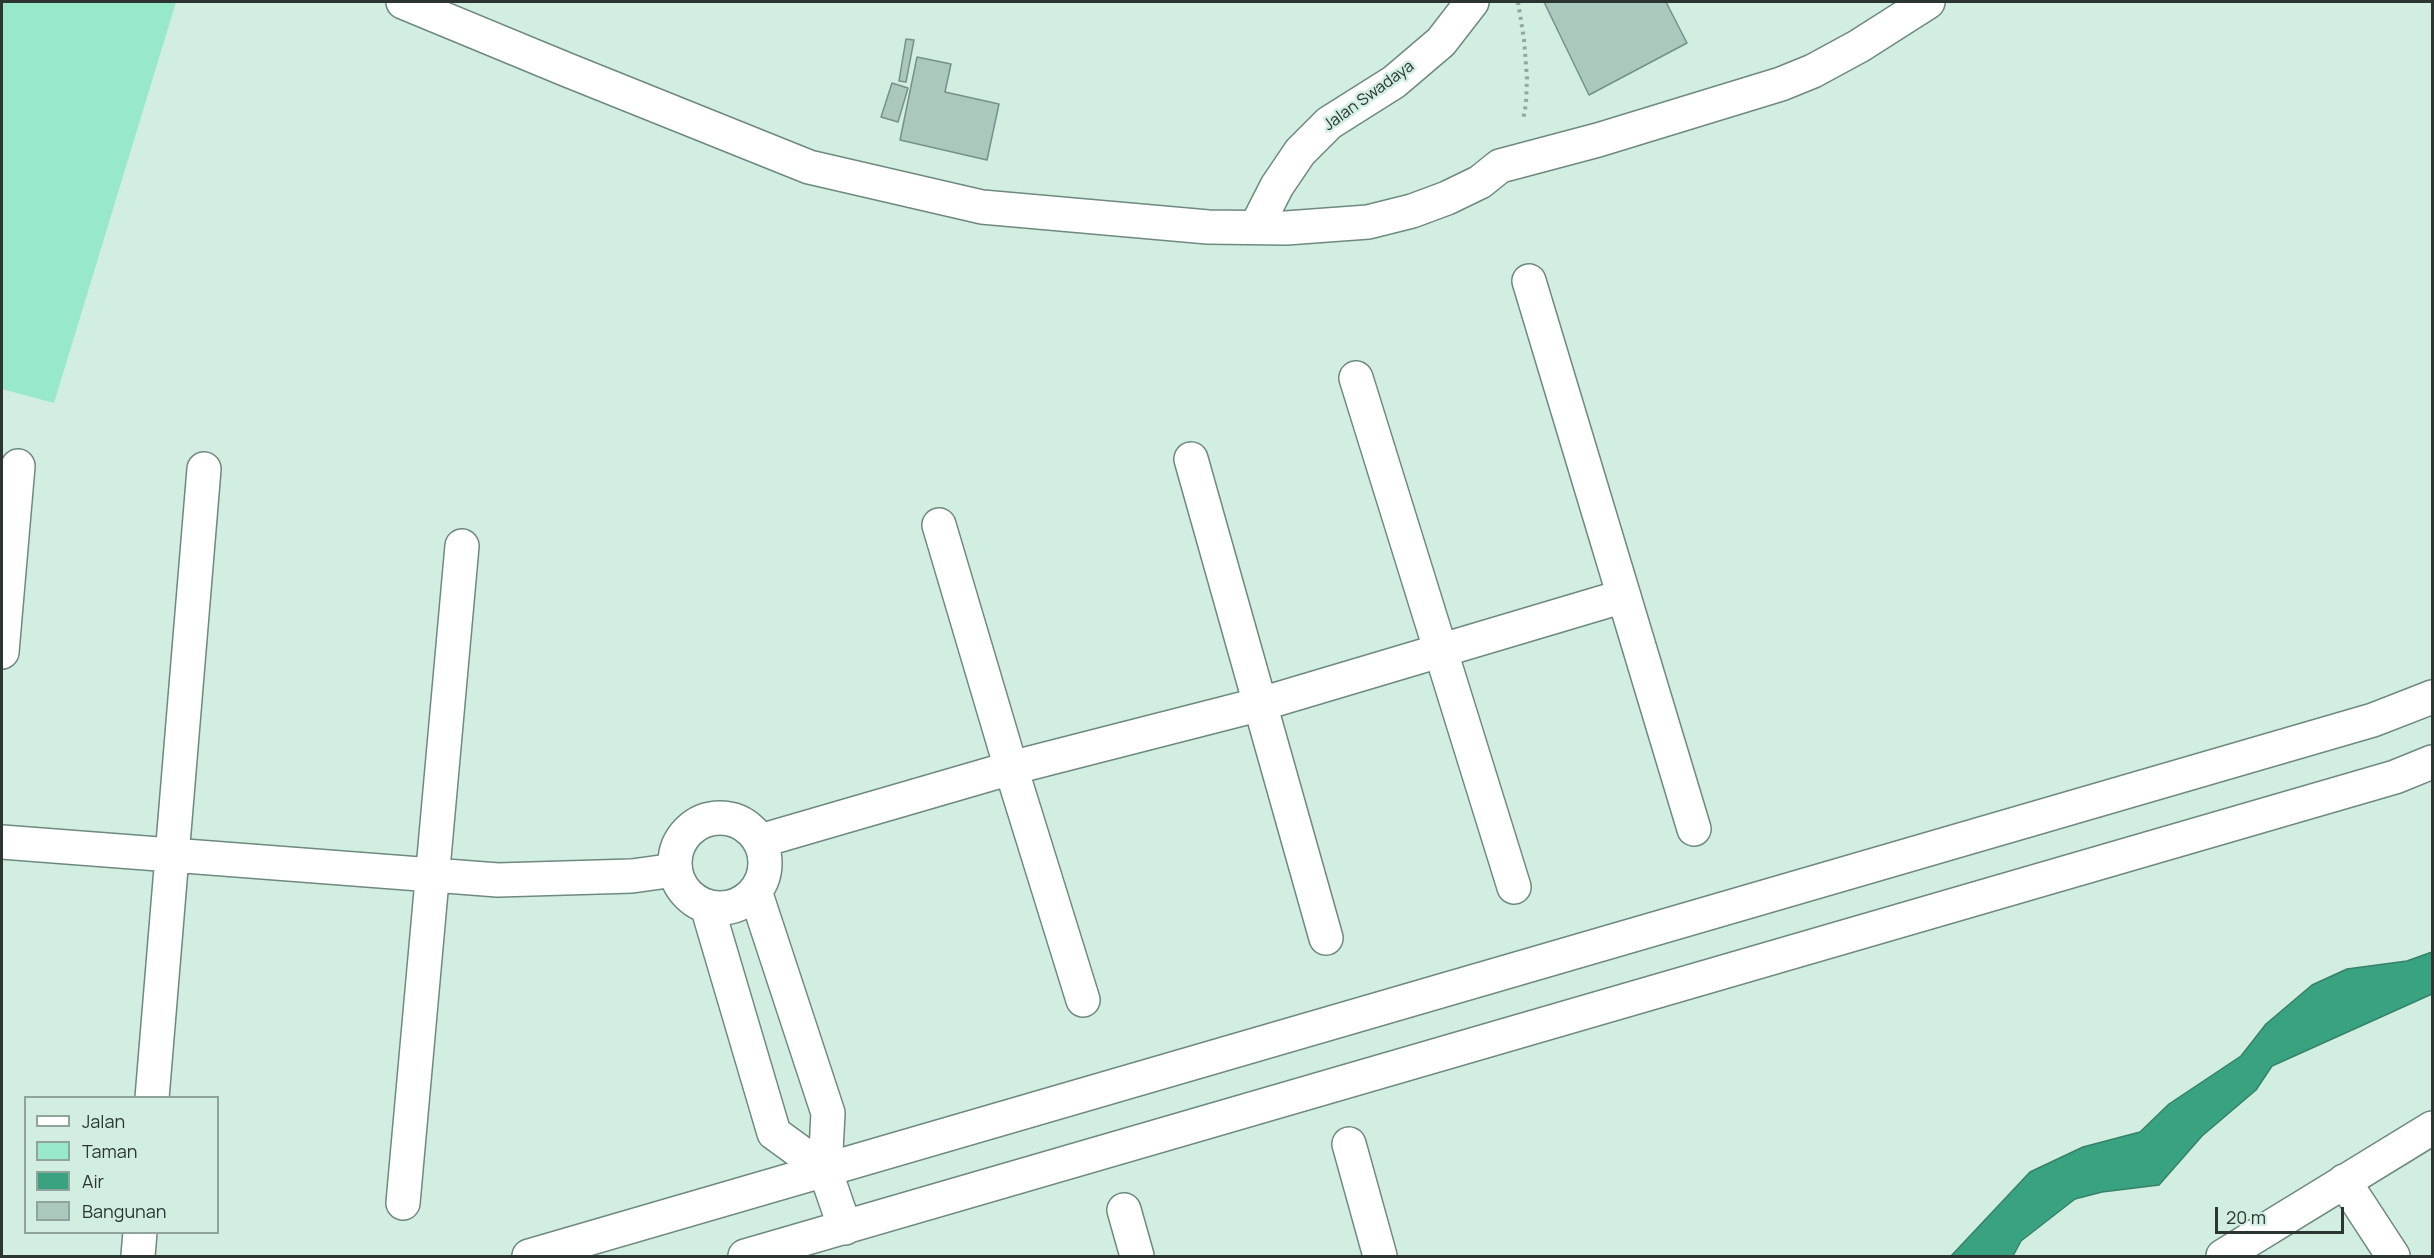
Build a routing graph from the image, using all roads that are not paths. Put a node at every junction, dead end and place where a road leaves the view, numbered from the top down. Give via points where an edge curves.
1 (403, 2) edge
2 (1472, 2) edge
3 (1928, 2) edge
4 (1256, 227) junction
5 (1529, 281) dead end
6 (1356, 378) dead end
7 (1191, 459) dead end
8 (18, 466) dead end
9 (204, 469) dead end
10 (939, 525) dead end
11 (462, 546) dead end
12 (1624, 596) junction
13 (1440, 651) junction
14 (2, 652) edge
15 (2433, 697) edge
16 (1261, 704) junction
17 (2433, 762) edge
18 (1011, 768) junction
19 (1694, 829) dead end
20 (760, 841) junction
21 (2, 842) edge
22 (172, 856) junction
23 (675, 870) junction
24 (432, 875) junction
25 (1514, 887) dead end
26 (755, 891) junction
27 (707, 906) junction
28 (1326, 938) dead end
29 (1083, 1000) dead end
30 (152, 1096) edge
31 (2433, 1128) edge
32 (1349, 1144) dead end
33 (825, 1170) junction
34 (2344, 1181) junction
35 (403, 1203) dead end
36 (1124, 1210) dead end
37 (845, 1228) junction
38 (140, 1234) edge
39 (138, 1257) edge
40 (529, 1257) edge
41 (745, 1257) edge
42 (1137, 1257) edge
43 (1380, 1257) edge
44 (2223, 1257) edge
45 (2393, 1257) edge

1 - 4 street via 809,166 982,207 1208,227
2 - 4 street, Jalan Swadaya via 1441,42 1394,82 1329,123 1300,152
3 - 4 street via 1859,46 1781,84 1500,166 1480,182 1412,211 1335,226
5 - 12 street
6 - 13 street
7 - 16 street
8 - 14 street
9 - 22 street
10 - 18 street
11 - 24 street
12 - 13 street
12 - 19 street
13 - 16 street
13 - 25 street
15 - 33 street via 2350,726
16 - 18 street
16 - 28 street
17 - 37 street
18 - 20 street
18 - 29 street
20 - 23 street via 748,827 732,819 713,817 696,823 683,835 675,852
20 - 26 street via 765,858 764,876
21 - 22 street
22 - 24 street
22 - 30 street
23 - 24 street via 632,876 498,880
23 - 27 street via 681,886
24 - 35 street
26 - 27 street via 742,903 725,908
26 - 33 street via 828,1113
27 - 33 street via 774,1133
31 - 34 street
32 - 43 street
33 - 37 street
33 - 40 street
34 - 44 street
34 - 45 street
36 - 42 street
37 - 41 street
38 - 39 street

